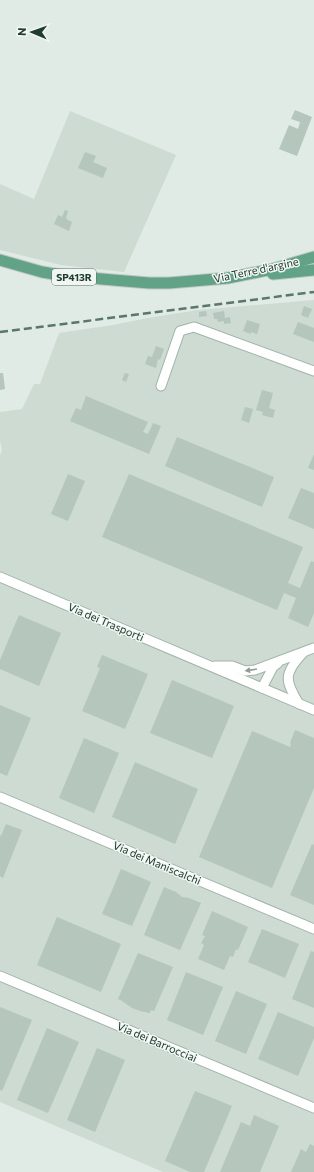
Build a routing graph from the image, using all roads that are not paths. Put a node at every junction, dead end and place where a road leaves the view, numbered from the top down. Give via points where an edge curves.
1 (313, 258) edge
2 (0, 260) edge
3 (314, 270) edge
4 (228, 278) junction
5 (314, 371) edge
6 (161, 386) dead end
7 (0, 577) edge
8 (314, 648) edge
9 (304, 652) junction
10 (280, 661) junction
11 (212, 666) junction
12 (262, 688) junction
13 (314, 702) edge
14 (300, 705) junction
15 (314, 710) edge
16 (0, 797) edge
17 (314, 929) edge
18 (0, 976) edge
19 (314, 1108) edge

1 - 4 main road, Via Terre d'argine / SP413R
2 - 4 main road, Via Terre d'argine / SP413R via 66,276 149,283
3 - 4 main road, SP413R
5 - 6 street via 194,327 180,331
7 - 11 street, Via dei Trasporti
8 - 9 street, Via dei Trasporti
9 - 10 street, Via dei Trasporti
9 - 14 street, Via dei Trasporti via 291,667 288,680 289,687
10 -> 11 street, Via dei Trasporti via 245,671 232,666
10 - 12 street via 273,667
11 - 12 street, Via dei Trasporti
12 - 14 street, Via dei Trasporti
13 - 14 street
14 - 15 street
16 - 17 street, Via dei Maniscalchi
18 - 19 street, Via dei Barrocciai

